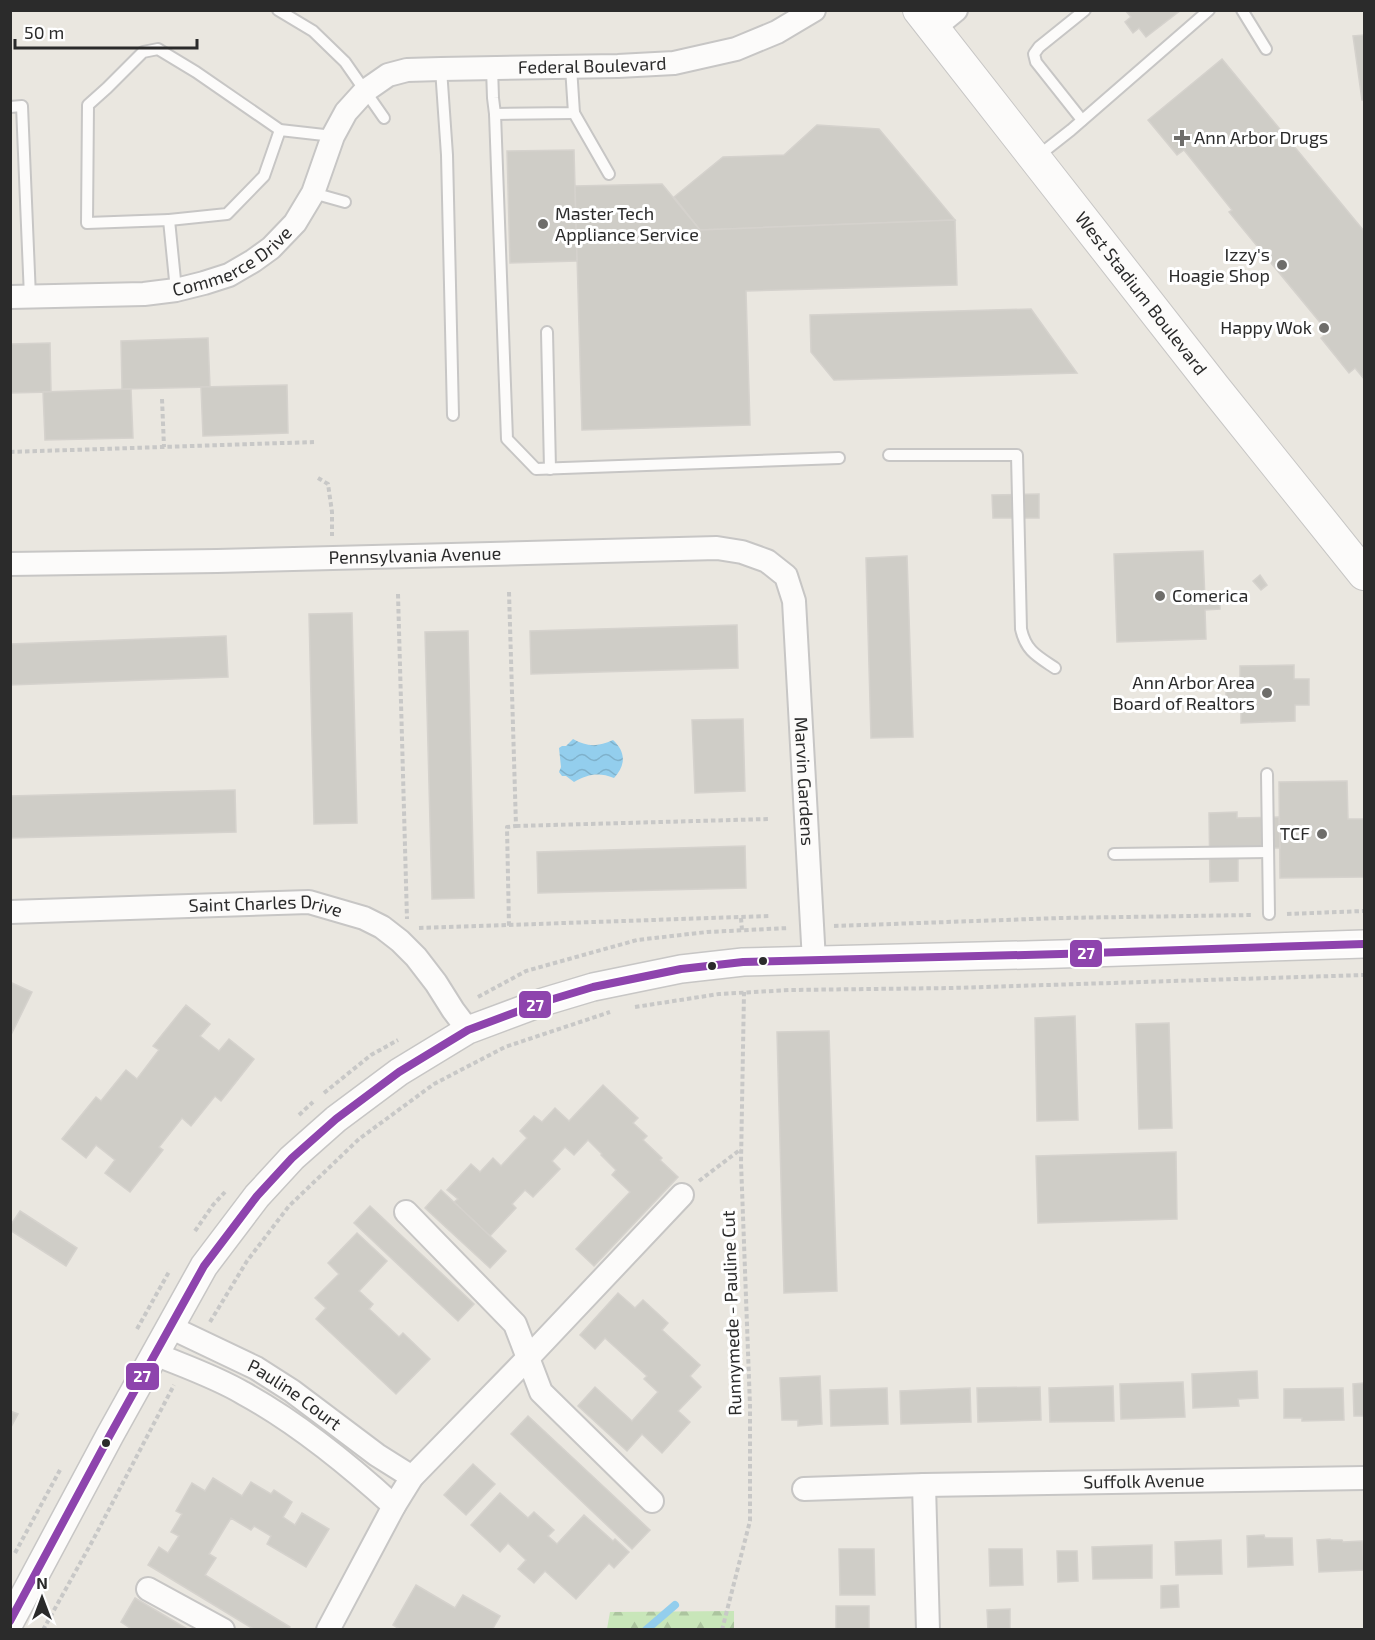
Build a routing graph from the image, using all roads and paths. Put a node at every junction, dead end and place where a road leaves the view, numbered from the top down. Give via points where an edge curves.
1 (278, 10) edge
2 (814, 10) edge
3 (1085, 10) edge
4 (1209, 10) edge
5 (1242, 10) edge
6 (936, 16) edge
7 (1266, 50) dead end
8 (492, 67) junction
9 (571, 67) junction
10 (441, 69) junction
11 (365, 91) junction
12 (10, 107) edge
13 (574, 113) junction
14 (495, 114) junction
15 (384, 118) dead end
16 (1082, 120) junction
17 (280, 130) junction
18 (333, 136) junction
19 (1035, 158) junction
20 (609, 174) dead end
21 (313, 193) junction
22 (345, 202) dead end
23 (169, 220) junction
24 (176, 290) junction
25 (20, 297) edge
26 (547, 332) dead end
27 (162, 399) dead end
28 (453, 415) dead end
29 (314, 442) dead end
30 (164, 447) junction
31 (10, 452) edge
32 (889, 455) dead end
33 (839, 458) dead end
34 (550, 469) junction
35 (318, 478) dead end
36 (332, 523) dead end
37 (10, 564) edge
38 (1365, 574) edge
39 (509, 592) dead end
40 (398, 594) dead end
41 (794, 601) joint
42 (1055, 668) dead end
43 (1267, 774) dead end
44 (768, 819) dead end
45 (516, 826) junction
46 (1268, 852) junction
47 (1114, 854) dead end
48 (1365, 911) edge
49 (10, 912) edge
50 (1269, 914) junction
51 (769, 916) dead end
52 (741, 918) junction
53 (509, 926) junction
54 (830, 926) dead end
55 (795, 928) dead end
56 (742, 930) junction
57 (1365, 944) edge
58 (814, 961) junction
59 (1365, 975) edge
60 (744, 993) junction
61 (628, 1008) dead end
62 (616, 1010) dead end
63 (461, 1020) junction
64 (402, 1038) dead end
65 (296, 1118) dead end
66 (741, 1148) junction
67 (228, 1189) dead end
68 (682, 1195) joint
69 (406, 1212) dead end
70 (195, 1232) dead end
71 (171, 1268) dead end
72 (170, 1327) junction
73 (134, 1334) dead end
74 (199, 1340) junction
75 (155, 1354) junction
76 (527, 1359) junction
77 (184, 1366) junction
78 (60, 1468) dead end
79 (412, 1477) junction
80 (1365, 1478) edge
81 (924, 1485) junction
82 (804, 1489) dead end
83 (652, 1501) dead end
84 (394, 1506) junction
85 (10, 1562) edge
86 (148, 1588) dead end
87 (10, 1622) edge
88 (43, 1629) edge
89 (223, 1629) edge
90 (328, 1629) edge
91 (722, 1629) edge
92 (928, 1629) edge

1 - 11 lane via 326,43
2 - 9 street, Federal Boulevard via 736,50 674,63
3 - 16 lane via 1034,54 1036,62
4 - 16 lane
5 - 7 lane
6 - 19 main road, West Stadium Boulevard
8 - 9 street, Federal Boulevard
8 - 10 street, Federal Boulevard
8 - 14 lane
9 - 13 lane
10 - 11 street, Federal Boulevard via 388,75
10 - 28 lane via 447,154
11 - 15 lane
11 - 18 street, Commerce Drive via 346,112
12 - 25 lane via 22,106
13 - 14 lane
13 - 20 lane
14 - 34 lane via 507,439 536,470
16 - 19 lane
17 - 18 lane
17 - 23 lane via 264,176 227,214
17 - 23 lane via 158,49 143,52 88,105 87,223
18 - 21 street, Commerce Drive
19 - 38 main road, West Stadium Boulevard
21 - 22 lane
21 - 24 street, Commerce Drive via 295,223 272,248 228,275
23 - 24 lane
24 - 25 street, Commerce Drive
26 - 34 lane
27 - 30 path
29 - 30 path
30 - 31 path
32 - 42 lane via 1017,454 1021,629 1027,647
33 - 34 lane
35 - 36 path via 328,484
37 - 41 street, Pennsylvania Avenue via 717,548 767,561 786,576
39 - 45 path
40 - 53 path via 408,929
41 - 58 street, Marvin Gardens
43 - 46 lane
44 - 45 path
45 - 53 path via 507,827
46 - 47 lane
46 - 50 lane
48 - 50 path
49 - 63 street, Saint Charles Drive via 309,902 382,927 417,957
50 - 54 path
51 - 52 path
52 - 53 path
52 - 56 path
55 - 56 path
56 - 63 path via 638,940 526,971
57 - 58 street
58 - 63 street via 743,962 681,969
59 - 60 path
60 - 61 path
60 - 66 path, Runnymede - Pauline Cut
62 - 74 path via 505,1047 434,1084 359,1139 289,1206 247,1261
63 - 72 street via 292,1158 257,1196 204,1266
64 - 65 path via 371,1054
66 - 68 path
66 - 91 path, Runnymede - Pauline Cut via 750,1521
67 - 70 path
68 - 76 street
69 - 76 street via 515,1324
71 - 73 path
72 - 74 street, Pauline Court
72 - 75 street
74 - 79 street, Pauline Court via 292,1391
75 - 77 street, Pauline Court
75 - 87 street
76 - 79 street
76 - 83 street via 541,1392
77 - 84 street, Pauline Court via 241,1391 277,1413 362,1476
77 - 88 path
78 - 85 path
79 - 84 street
80 - 81 street, Suffolk Avenue
81 - 82 street, Suffolk Avenue
81 - 92 street
84 - 90 street
86 - 89 street

